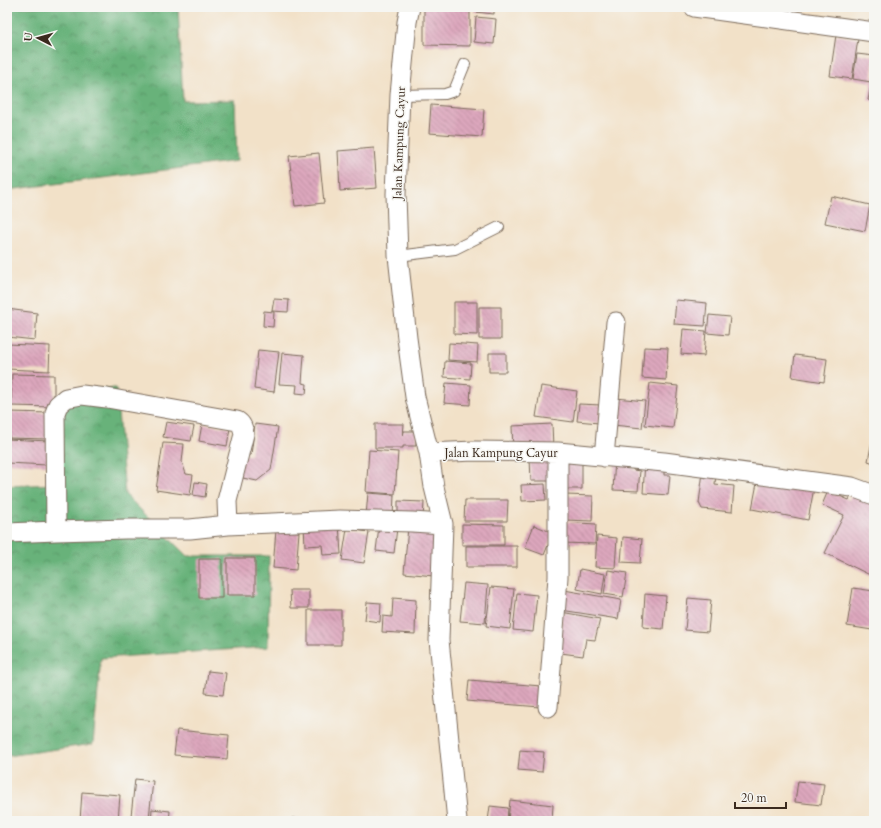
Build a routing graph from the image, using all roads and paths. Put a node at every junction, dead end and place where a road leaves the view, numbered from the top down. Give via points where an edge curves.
1 (410, 7) edge
2 (694, 7) edge
3 (874, 32) edge
4 (465, 64) dead end
5 (400, 95) junction
6 (500, 227) dead end
7 (398, 256) junction
8 (616, 322) dead end
9 (558, 452) junction
10 (429, 453) junction
11 (604, 457) junction
12 (874, 495) edge
13 (443, 524) junction
14 (228, 525) junction
15 (56, 531) junction
16 (7, 533) edge
17 (548, 707) dead end
18 (457, 821) edge

1 - 5 street, Jalan Kampung Cayur
2 - 3 street
4 - 5 lane via 454,90 446,94
5 - 7 street, Jalan Kampung Cayur via 396,194
6 - 7 lane via 455,249
7 - 10 street, Jalan Kampung Cayur via 415,397
8 - 11 street
9 - 10 street, Jalan Kampung Cayur
9 - 11 street, Jalan Kampung Cayur
9 - 17 street via 558,577
10 - 13 street
11 - 12 street, Jalan Kampung Cayur via 664,462 852,487
13 - 14 street via 340,520
13 - 18 street via 439,640
14 - 15 street via 190,529
14 - 15 street via 227,501 244,434 237,420 82,395 66,398 58,405 56,413
15 - 16 street

